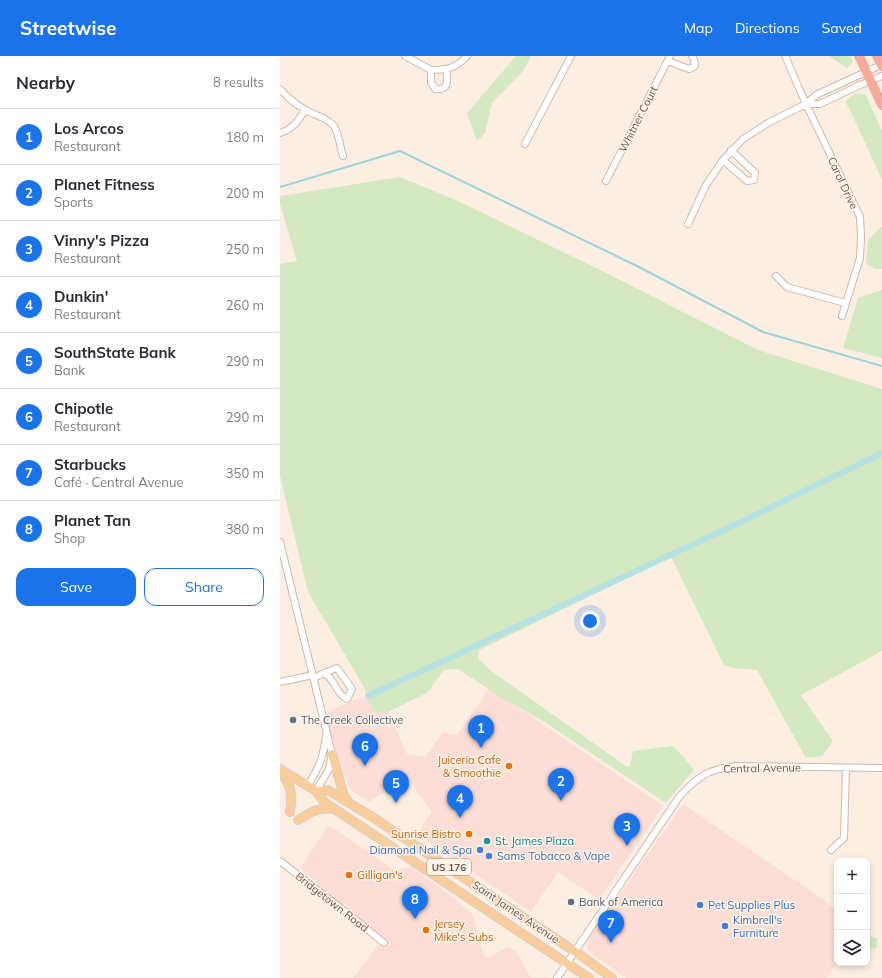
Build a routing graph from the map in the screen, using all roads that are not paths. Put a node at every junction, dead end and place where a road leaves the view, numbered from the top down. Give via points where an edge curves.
1 (405, 56) edge
2 (468, 56) edge
3 (571, 56) edge
4 (692, 56) edge
5 (785, 56) edge
6 (859, 56) edge
7 (669, 58) edge
8 (880, 62) edge
9 (431, 70) junction
10 (446, 70) junction
11 (866, 71) junction
12 (882, 76) edge
13 (870, 80) junction
14 (280, 90) edge
15 (806, 104) junction
16 (882, 105) edge
17 (305, 110) junction
18 (280, 134) edge
19 (525, 144) dead end
20 (731, 150) junction
21 (343, 156) dead end
22 (723, 160) junction
23 (606, 181) dead end
24 (688, 224) dead end
25 (776, 276) dead end
26 (845, 303) junction
27 (842, 316) dead end
28 (280, 542) edge
29 (324, 673) junction
30 (313, 677) junction
31 (280, 682) edge
32 (326, 731) junction
33 (332, 754) junction
34 (846, 768) junction
35 (882, 768) edge
36 (280, 770) edge
37 (308, 785) junction
38 (316, 791) junction
39 (350, 803) junction
40 (335, 809) junction
41 (290, 812) dead end
42 (298, 820) dead end
43 (831, 850) dead end
44 (280, 861) edge
45 (384, 943) dead end
46 (574, 951) junction
47 (566, 962) junction
48 (557, 978) edge
49 (589, 978) edge
50 (612, 978) edge

1 - 9 street
2 - 10 street via 461,63
3 - 19 street
4 - 7 street via 695,66 688,69
5 - 15 street, Carol Drive
6 - 11 highway
7 - 23 street, Whitner Court
8 - 11 street
9 - 10 street
9 - 10 street via 431,82 435,89 440,90 448,82
11 - 13 highway
11 - 15 street via 816,95
12 - 13 street
13 - 15 street via 820,104
13 - 16 highway
14 - 17 street
15 - 20 street via 768,123
15 - 26 street, Carol Drive via 860,217 860,258
17 - 18 street via 297,123
17 - 21 street via 327,120 333,126
20 - 22 street
20 - 22 street via 755,173 754,180 747,181
22 - 24 street via 706,185
25 - 26 street via 787,286
26 - 27 street, Carol Drive
28 - 30 street
29 - 29 street via 338,668 352,689 347,700 340,695 333,681
29 - 30 street
30 - 31 street
30 - 32 street
32 - 33 street
32 - 37 street via 324,753
33 - 38 street via 329,769
33 - 39 main road via 344,796
34 - 35 street, Central Avenue
34 - 43 street via 844,838
34 - 46 street, Central Avenue via 736,766 721,767 703,774 679,797
36 - 37 main road, Saint James Avenue / US 176
36 - 41 main road via 292,792
37 - 38 main road, Saint James Avenue / US 176
38 - 39 main road, Saint James Avenue / US 176 via 328,790
38 - 40 main road, Saint James Avenue via 324,802
39 - 46 main road, Saint James Avenue / US 176
40 - 42 main road via 315,810
40 - 47 main road, Saint James Avenue
44 - 45 street, Bridgetown Road
46 - 47 street, Central Avenue
46 - 50 main road, Saint James Avenue / US 176
47 - 48 street, Central Avenue
47 - 49 main road, Saint James Avenue

